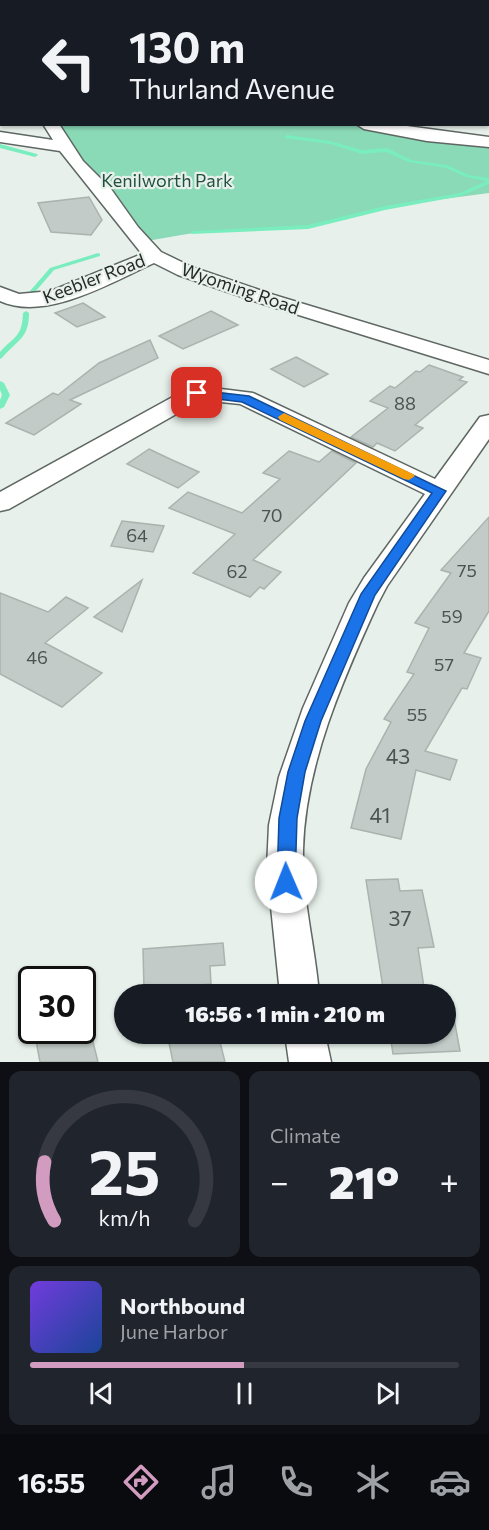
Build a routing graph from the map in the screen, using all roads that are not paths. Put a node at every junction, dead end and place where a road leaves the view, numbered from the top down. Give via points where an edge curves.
1 (52, 126) edge
2 (374, 126) edge
3 (0, 137) edge
4 (489, 142) edge
5 (63, 146) junction
6 (154, 256) junction
7 (0, 292) edge
8 (489, 367) edge
9 (489, 422) edge
10 (440, 491) junction
11 (0, 503) edge
12 (299, 984) edge
13 (307, 1044) edge
14 (310, 1062) edge

1 - 5 street, Wyoming Road
2 - 4 street
3 - 5 street
5 - 6 street, Wyoming Road
6 - 7 street, Keebler Road via 53,298 24,302
6 - 8 street, Wyoming Road via 267,299
9 - 10 street
10 - 11 street via 245,399 197,393
10 - 12 street via 361,608 313,721 297,772 285,849
13 - 14 street

